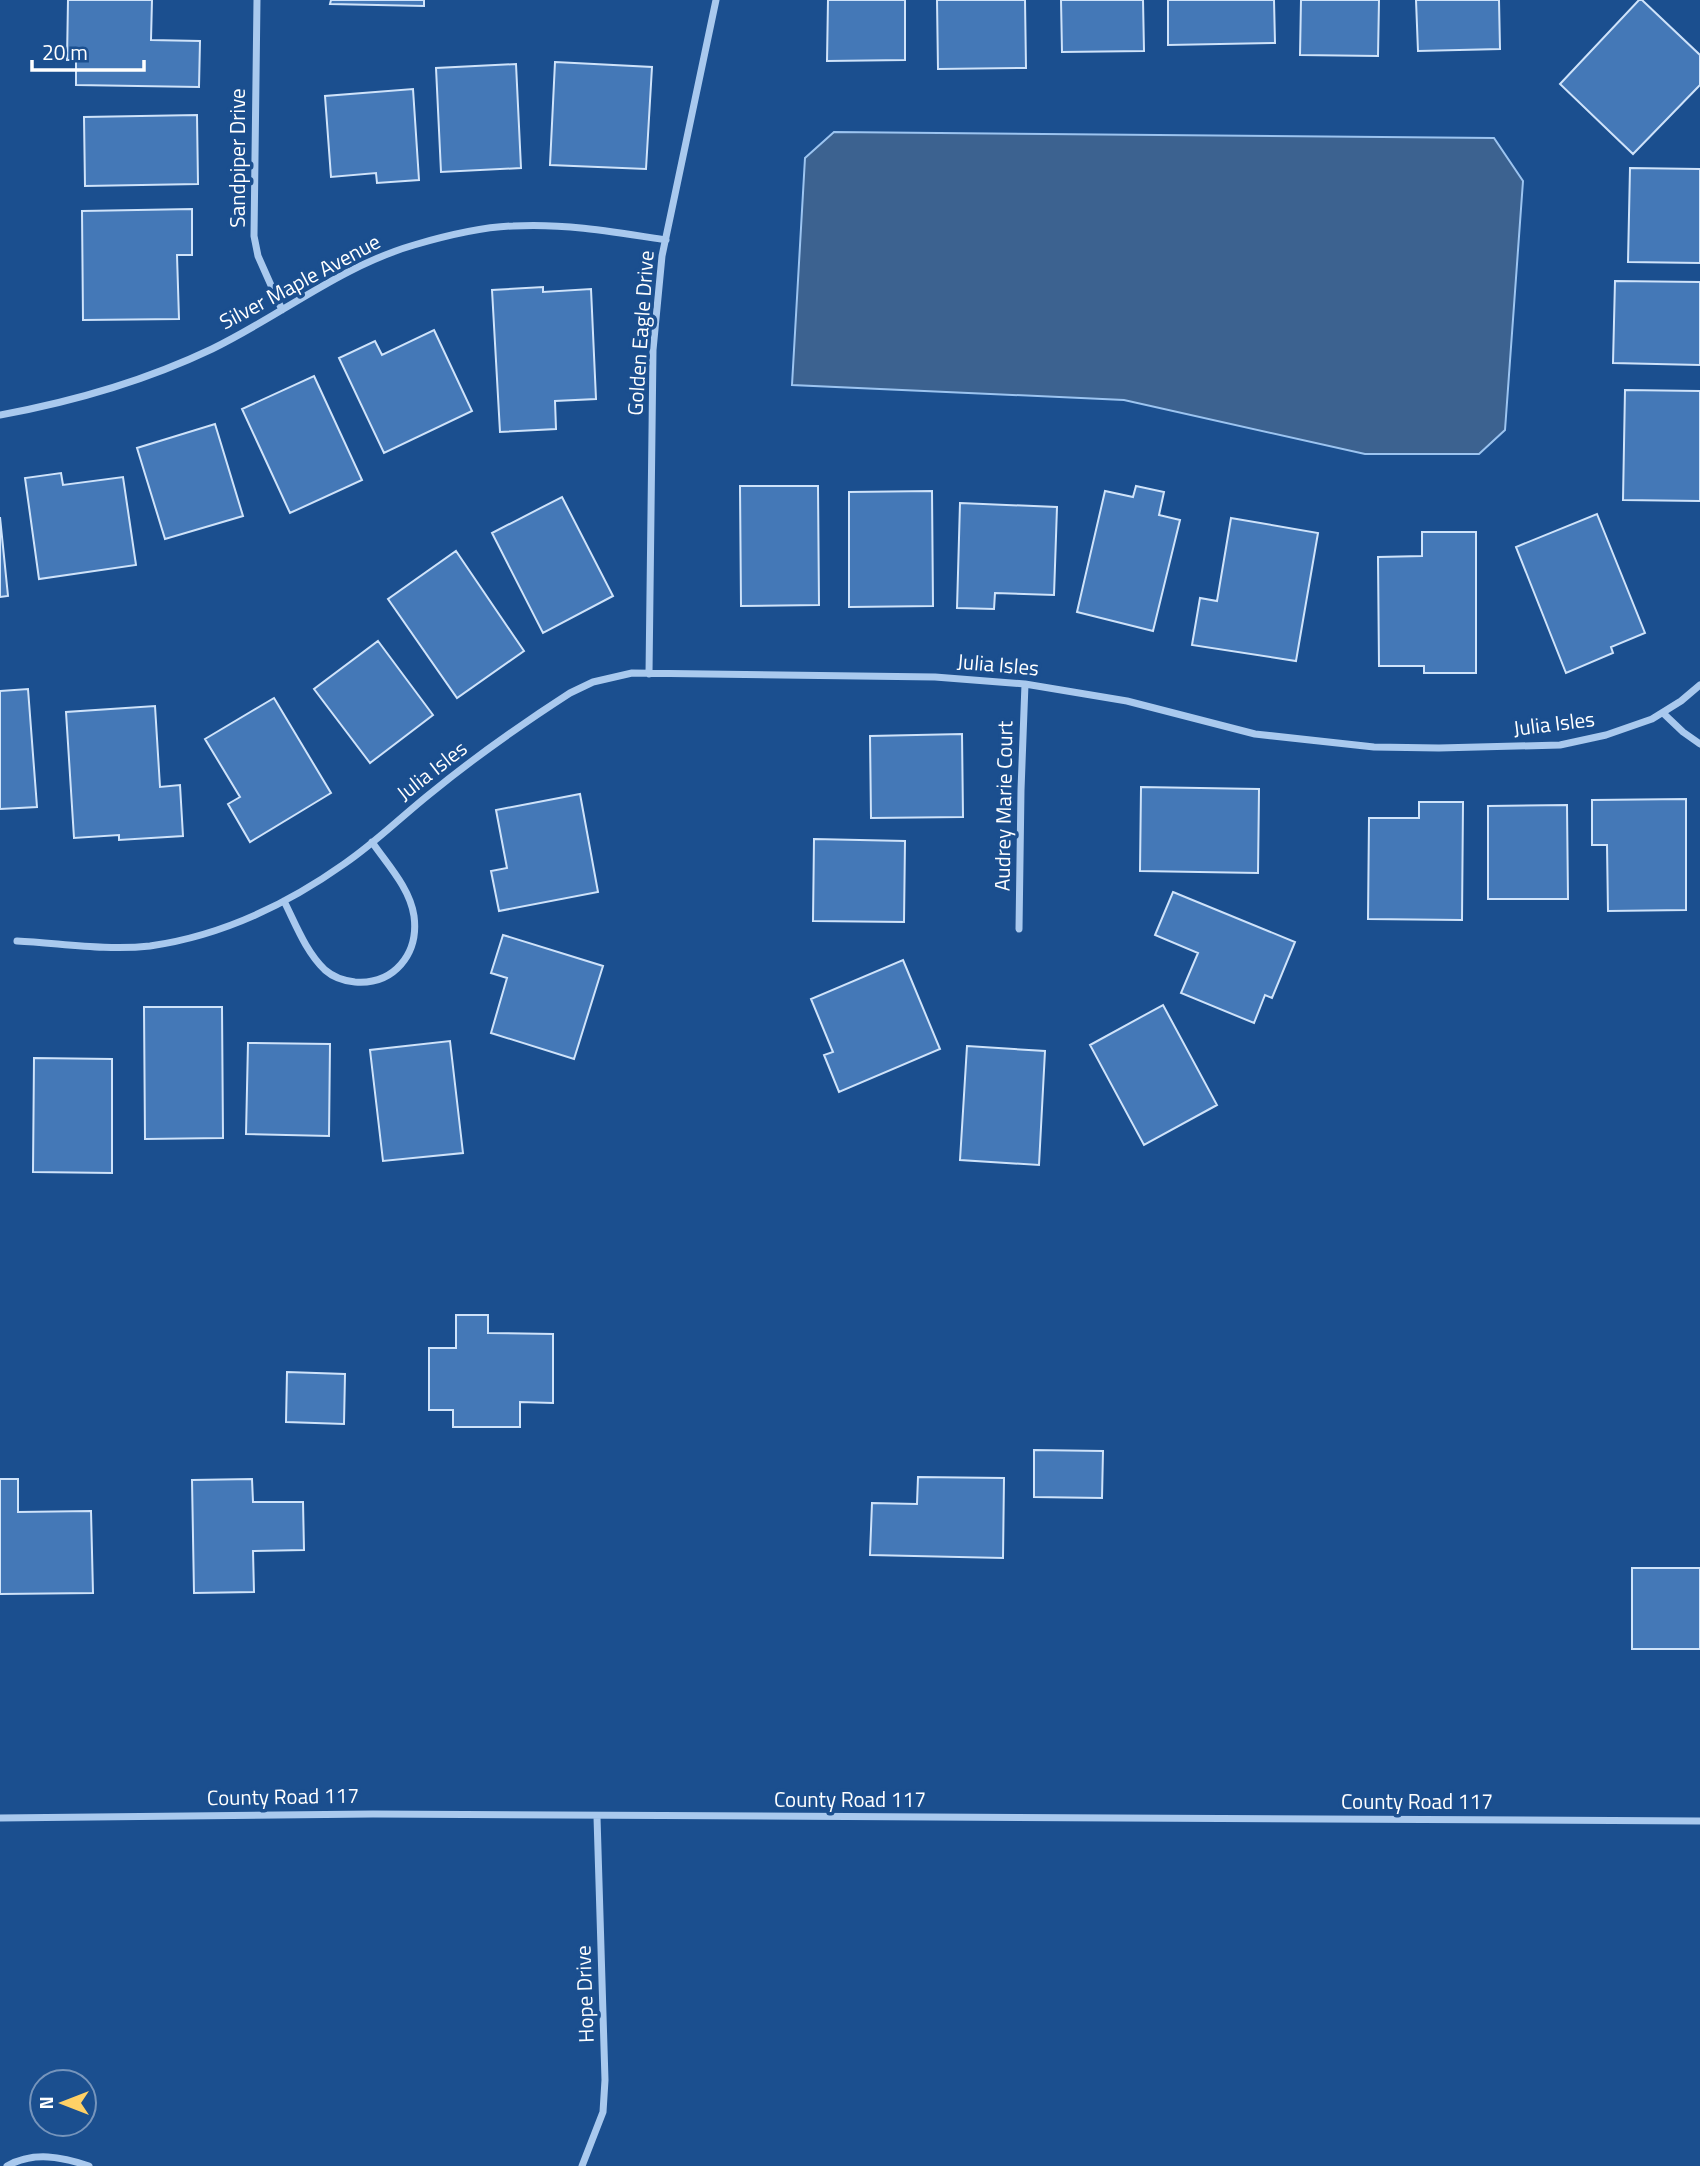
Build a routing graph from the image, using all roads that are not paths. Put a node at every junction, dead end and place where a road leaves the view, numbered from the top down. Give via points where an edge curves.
1 (257, 0) edge
2 (716, 0) edge
3 (666, 240) junction
4 (282, 310) junction
5 (0, 415) edge
6 (649, 674) junction
7 (1025, 684) junction
8 (1700, 685) edge
9 (1663, 713) junction
10 (1700, 744) edge
11 (372, 842) junction
12 (284, 901) junction
13 (1019, 929) dead end
14 (17, 941) dead end
15 (597, 1817) junction
16 (0, 1818) edge
17 (1700, 1821) edge
18 (7, 2166) edge
19 (89, 2166) edge
20 (582, 2166) edge

1 - 4 street, Sandpiper Drive via 254,236
2 - 3 street, Golden Eagle Drive
3 - 4 street, Silver Maple Avenue via 542,225 476,231 381,257
3 - 6 street, Golden Eagle Drive via 653,350
4 - 5 street, Silver Maple Avenue via 174,365 84,395
6 - 7 street, Julia Isles via 935,677
6 - 11 street, Julia Isles via 613,676 570,693 432,792
7 - 9 street, Julia Isles via 1127,701 1255,734 1374,747 1560,745 1629,729
7 - 13 street, Audrey Marie Court
8 - 9 street, Julia Isles
9 - 10 street
11 - 12 street, Julia Isles
11 - 12 street via 400,881 414,917 412,943 391,975 359,982 327,972 311,953
12 - 14 street, Julia Isles via 222,928 150,946
15 - 16 street, County Road 117
15 - 17 street, County Road 117
15 - 20 street, Hope Drive via 604,2101
18 - 19 street via 50,2156

